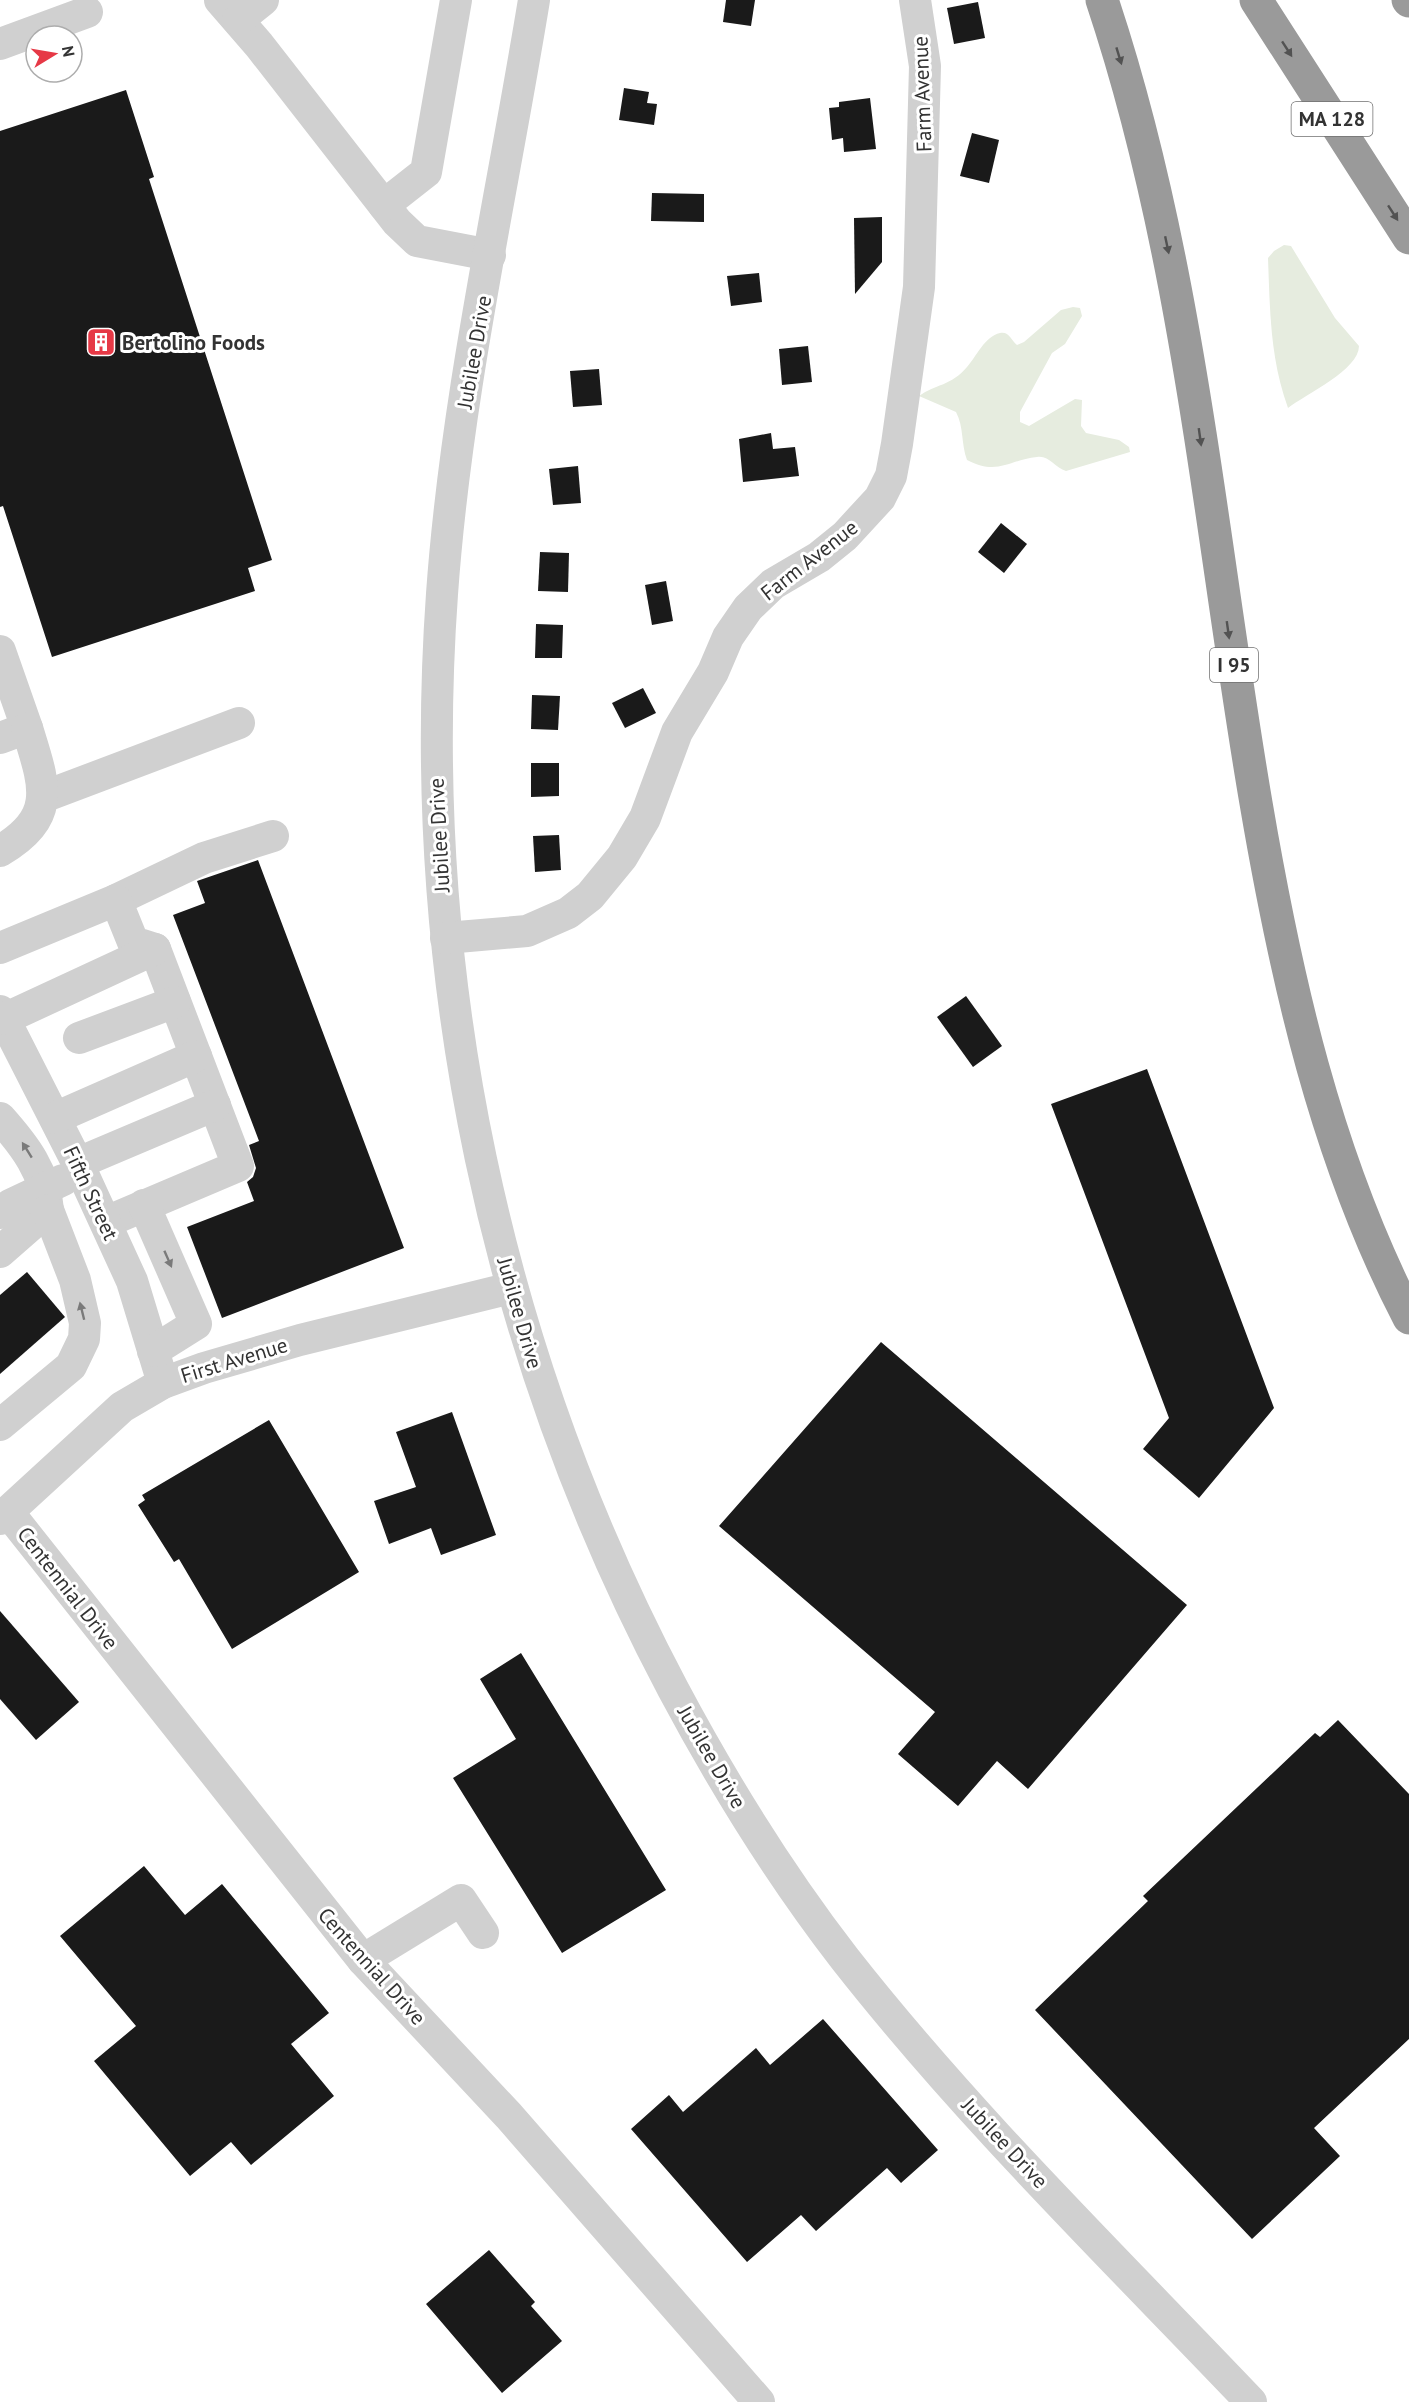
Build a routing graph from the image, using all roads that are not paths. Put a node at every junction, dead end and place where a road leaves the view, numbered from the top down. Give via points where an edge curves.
1 (263, 0) edge
2 (456, 0) edge
3 (534, 0) edge
4 (915, 0) edge
5 (1102, 0) edge
6 (1256, 0) edge
7 (229, 10) edge
8 (87, 12) dead end
9 (0, 44) edge
10 (384, 206) junction
11 (1409, 238) edge
12 (490, 255) junction
13 (0, 651) edge
14 (239, 723) dead end
15 (14, 733) edge
16 (43, 797) junction
17 (273, 836) dead end
18 (0, 851) edge
19 (116, 900) junction
20 (446, 938) junction
21 (0, 948) edge
22 (155, 949) junction
23 (175, 1002) junction
24 (3, 1019) edge
25 (79, 1038) dead end
26 (196, 1056) junction
27 (215, 1105) junction
28 (0, 1118) edge
29 (55, 1118) junction
30 (80, 1167) junction
31 (47, 1199) junction
32 (144, 1205) junction
33 (0, 1213) edge
34 (106, 1222) junction
35 (0, 1252) edge
36 (512, 1288) junction
37 (1409, 1318) edge
38 (153, 1351) junction
39 (163, 1383) junction
40 (0, 1425) edge
41 (5, 1508) edge
42 (483, 1933) dead end
43 (363, 1960) junction
44 (759, 2402) edge
45 (1251, 2402) edge

1 - 7 street
2 - 10 street via 426,172
3 - 12 street, Jubilee Drive
4 - 20 street, Farm Avenue via 926,66 919,287 897,444 884,491 845,536 819,557 773,584 748,608 677,732 645,818 622,857 590,896 568,913 527,931
5 -> 37 highway, I 95 via 1134,105 1175,282 1269,878 1303,1030 1339,1151
6 -> 11 highway, MA 128
7 - 10 street
8 - 9 street
10 - 12 street via 417,241
12 - 20 street, Jubilee Drive via 452,488 442,593 435,785
13 - 15 street
14 - 16 street
15 - 16 street via 41,775
16 - 18 street via 38,815 23,837
17 - 19 street via 204,858
19 - 21 street
19 - 22 street via 134,942
20 - 36 street, Jubilee Drive via 467,1095
22 - 23 street
22 - 24 street
23 - 25 street
23 - 26 street
24 - 29 street, Fifth Street
26 - 27 street
26 - 29 street
27 - 30 street
27 - 32 street via 238,1166
31 -> 28 street via 26,1147
29 - 30 street, Fifth Street
30 - 31 street
30 - 34 street, Fifth Street
31 - 33 street via 10,1205
31 - 35 street
40 -> 31 street via 71,1366 84,1339 85,1323 75,1280
32 - 34 street
32 -> 38 street via 196,1324
34 - 38 street, Fifth Street via 132,1281
36 - 39 street, First Avenue via 300,1340
36 - 45 street, Jubilee Drive via 561,1441 603,1545 712,1762 756,1831 843,1956 926,2058
38 - 39 street, Fifth Street
39 - 41 street, First Avenue via 122,1407
41 - 43 street, Centennial Drive
42 - 43 street via 460,1900
43 - 44 street, Centennial Drive via 510,2116

